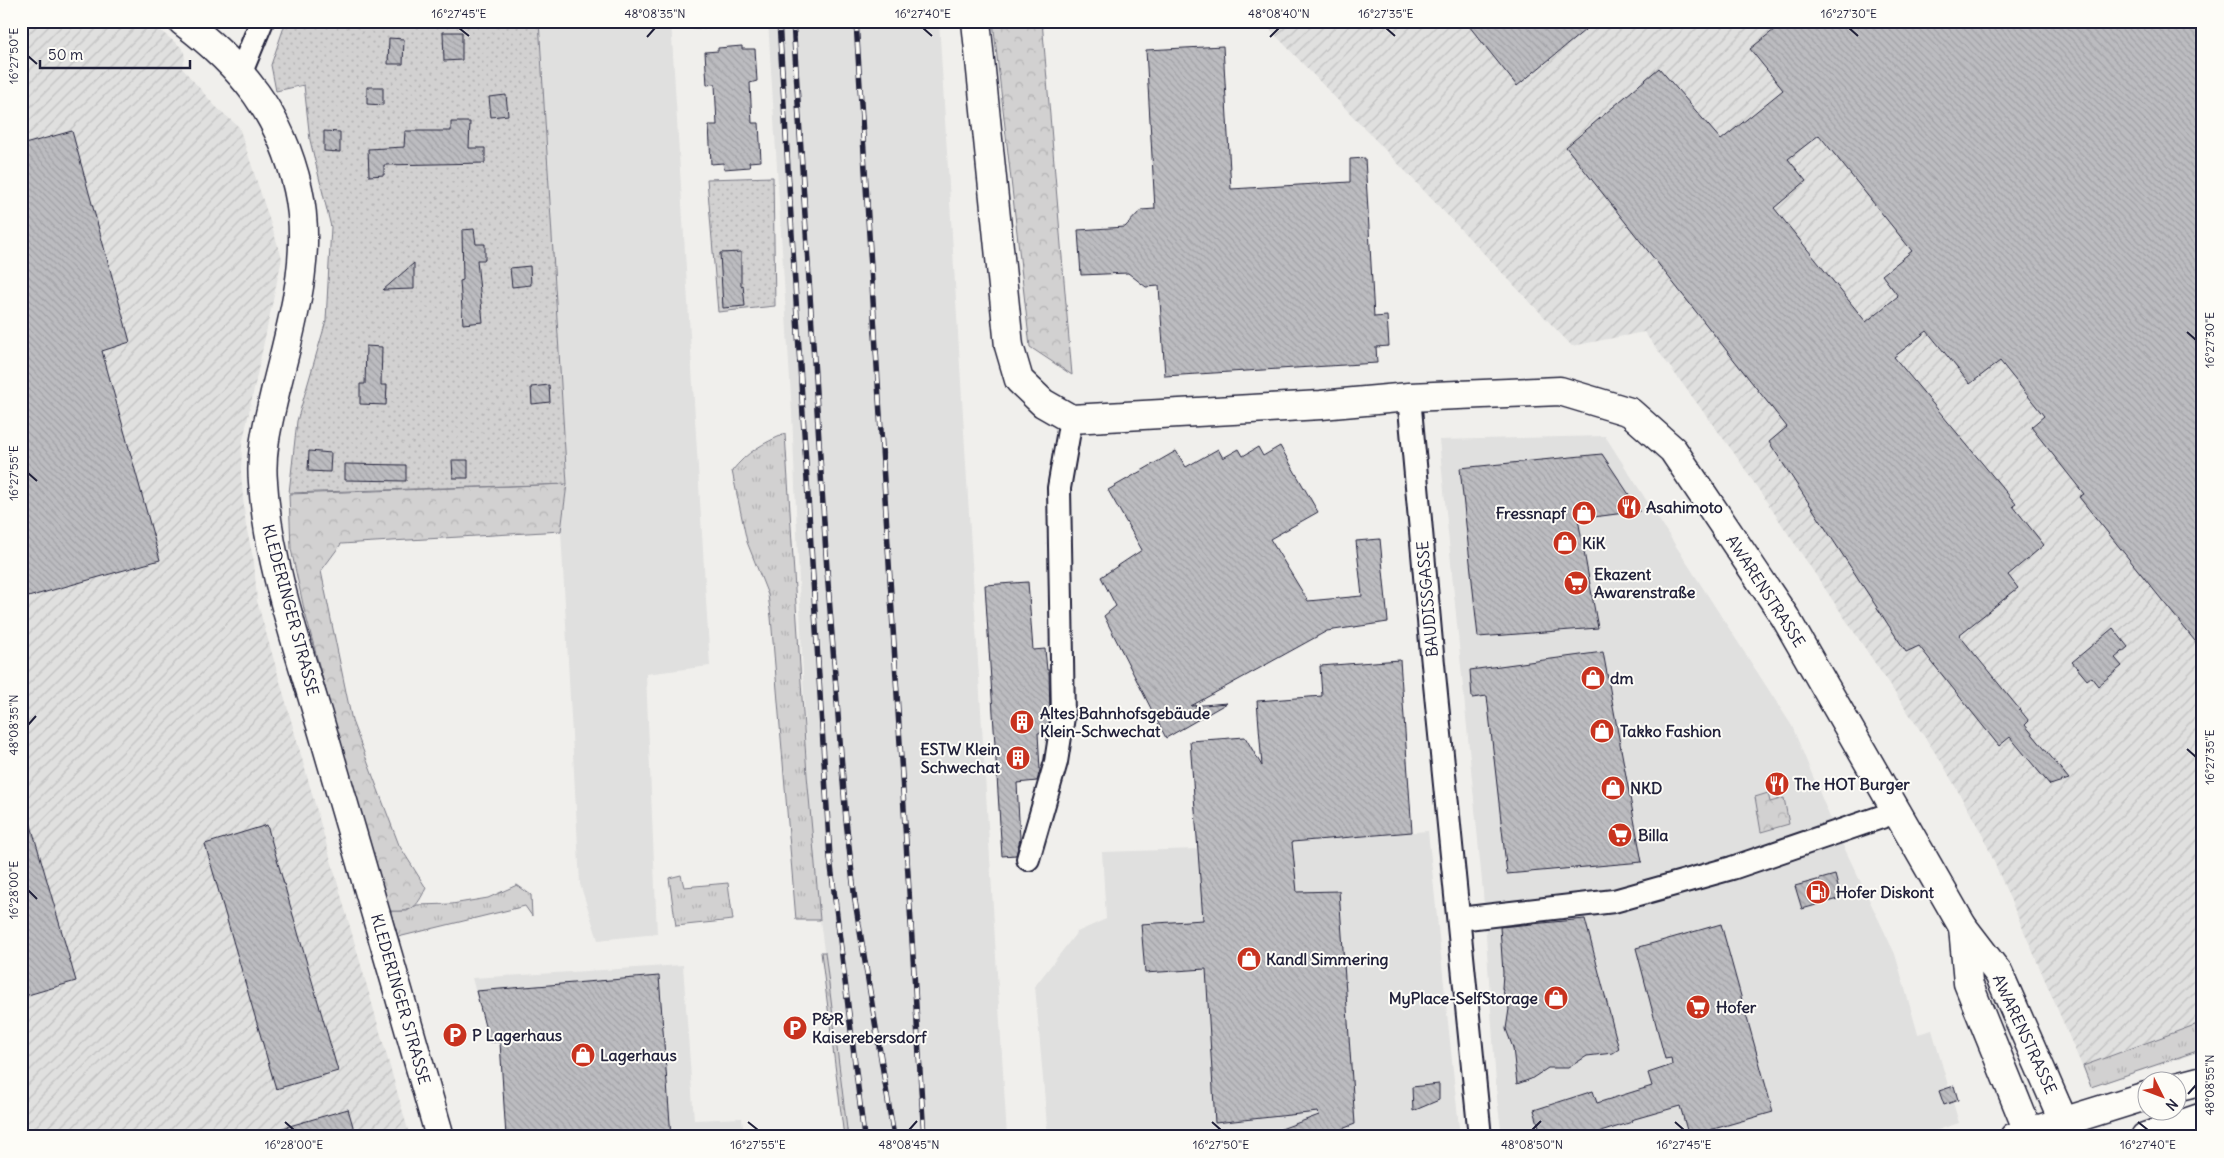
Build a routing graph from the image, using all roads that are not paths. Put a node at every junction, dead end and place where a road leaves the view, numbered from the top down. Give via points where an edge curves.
1 (182, 21) edge
2 (262, 21) edge
3 (976, 21) edge
4 (241, 72) junction
5 (1409, 397) junction
6 (1071, 418) junction
7 (1896, 812) junction
8 (1028, 859) dead end
9 (1459, 919) junction
10 (1963, 927) junction
11 (2203, 1080) edge
12 (2186, 1084) edge
13 (2136, 1100) edge
14 (2203, 1117) edge
15 (2066, 1128) edge
16 (2024, 1135) edge
17 (440, 1137) edge
18 (1480, 1137) edge
19 (2145, 1137) edge

1 - 4 street, KLEDERINGER STRASSE
2 - 4 street
3 - 6 street via 1009,346 1019,380 1043,403
4 - 17 street, KLEDERINGER STRASSE via 279,134 298,190 304,232 300,285 264,447 262,479 268,532
5 - 6 street via 1330,405
5 - 7 street, AWARENSTRASSE via 1560,391 1630,412 1673,450 1780,609
5 - 9 street, BAUDISSGASSE
6 - 8 street via 1059,488 1063,717 1056,762
7 - 9 street via 1732,868 1614,900
7 - 10 street, AWARENSTRASSE
9 - 18 street, BAUDISSGASSE
10 - 15 street, AWARENSTRASSE via 1999,974
10 - 16 street, AWARENSTRASSE via 1968,983
11 - 12 street
13 - 15 street
14 - 19 street
15 - 16 street

